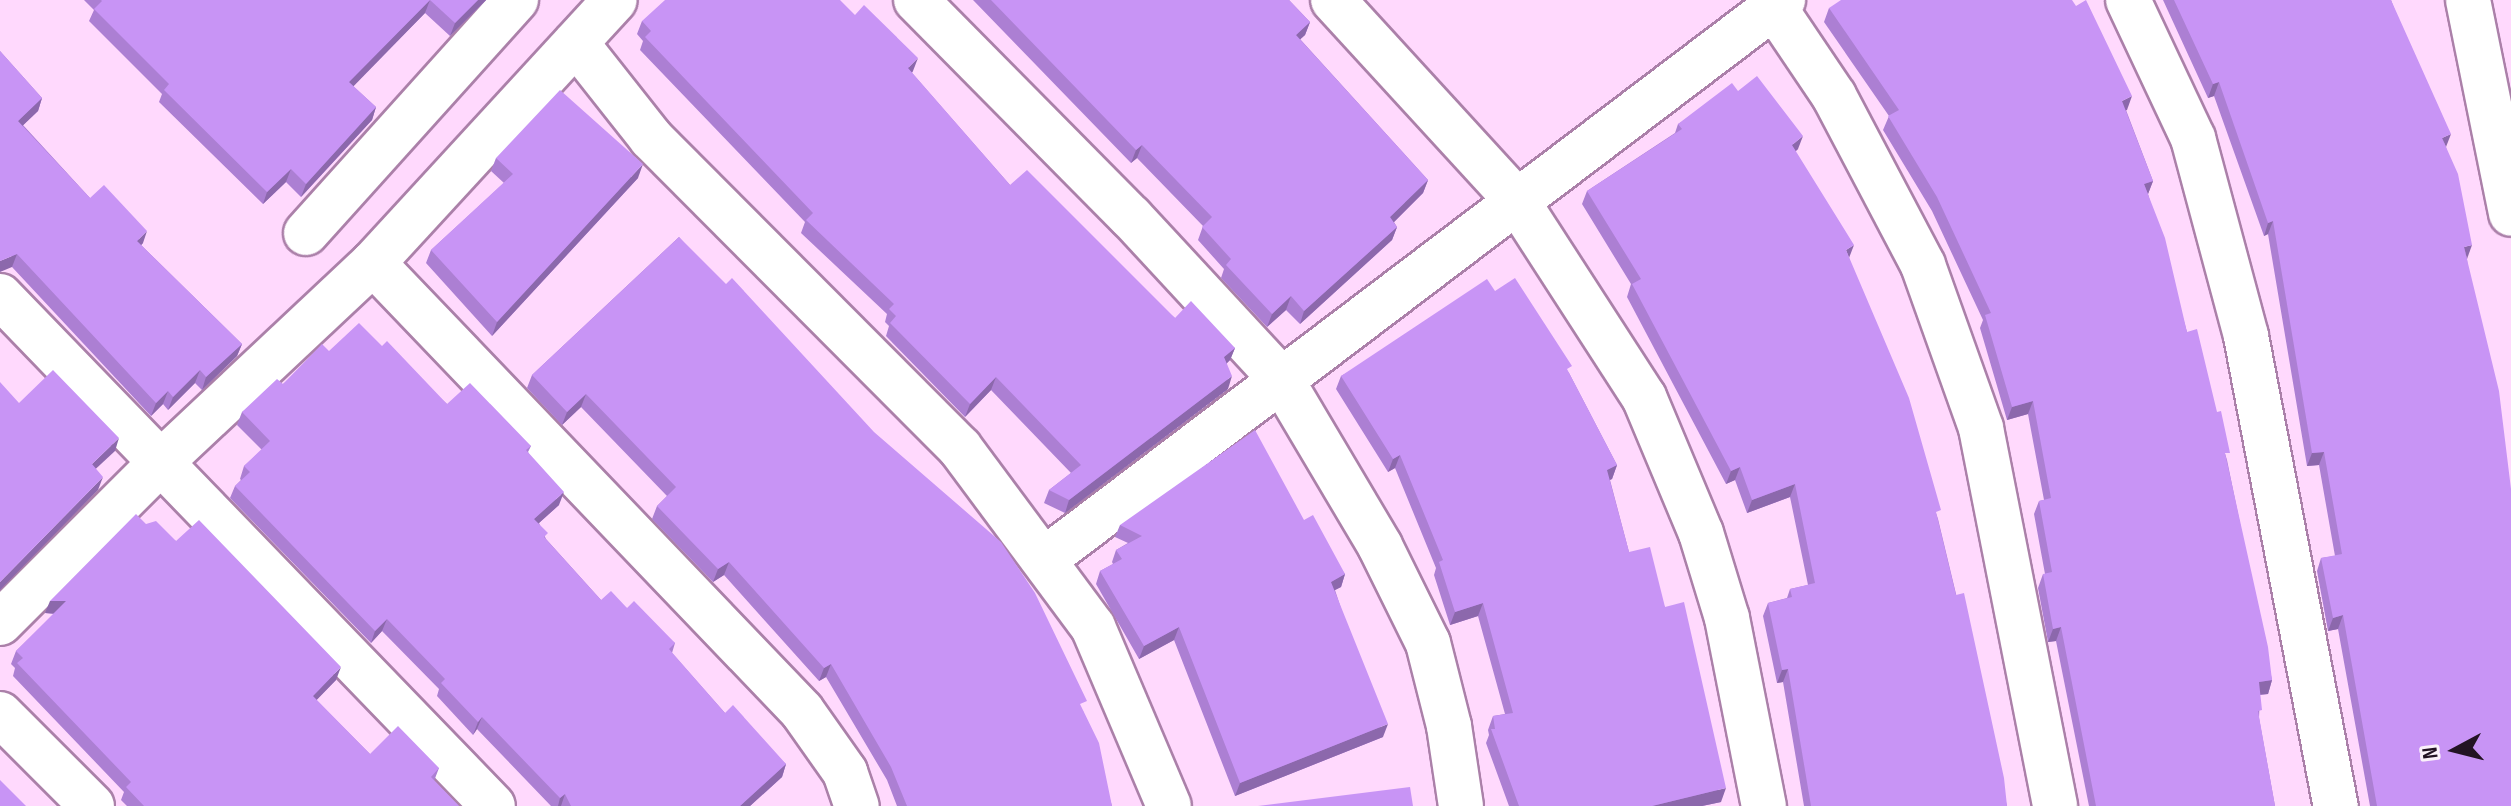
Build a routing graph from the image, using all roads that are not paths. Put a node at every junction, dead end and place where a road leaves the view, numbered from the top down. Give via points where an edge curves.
1 (516, 0) edge
2 (615, 0) edge
3 (916, 0) edge
4 (1333, 0) edge
5 (2128, 0) edge
6 (2468, 0) edge
7 (1778, 3) edge
8 (576, 43) junction
9 (1517, 201) junction
10 (2511, 214) edge
11 (306, 233) dead end
12 (373, 263) junction
13 (0, 296) edge
14 (1281, 379) junction
15 (160, 463) junction
16 (1045, 559) junction
17 (0, 623) edge
18 (0, 714) edge
19 (92, 806) edge
20 (493, 806) edge
21 (857, 806) edge
22 (1169, 806) edge
23 (1461, 806) edge
24 (1764, 806) edge
25 (2055, 806) edge
26 (2336, 806) edge

1 - 11 street
2 - 8 street
3 - 14 street via 1131,217
4 - 9 street
5 - 26 street via 2193,138 2246,336
6 - 10 street
7 - 9 street
7 - 25 street via 1923,265 1970,398 2025,638
8 - 12 street
8 - 16 street via 651,138 960,448
9 - 14 street
9 - 24 street via 1644,397 1701,533 1727,618
12 - 15 street
12 - 21 street via 802,711 845,772
13 - 15 street
14 - 16 street
14 - 23 street via 1380,546 1428,643 1449,726
15 - 17 street
15 - 20 street
16 - 22 street via 1093,627
18 - 19 street

